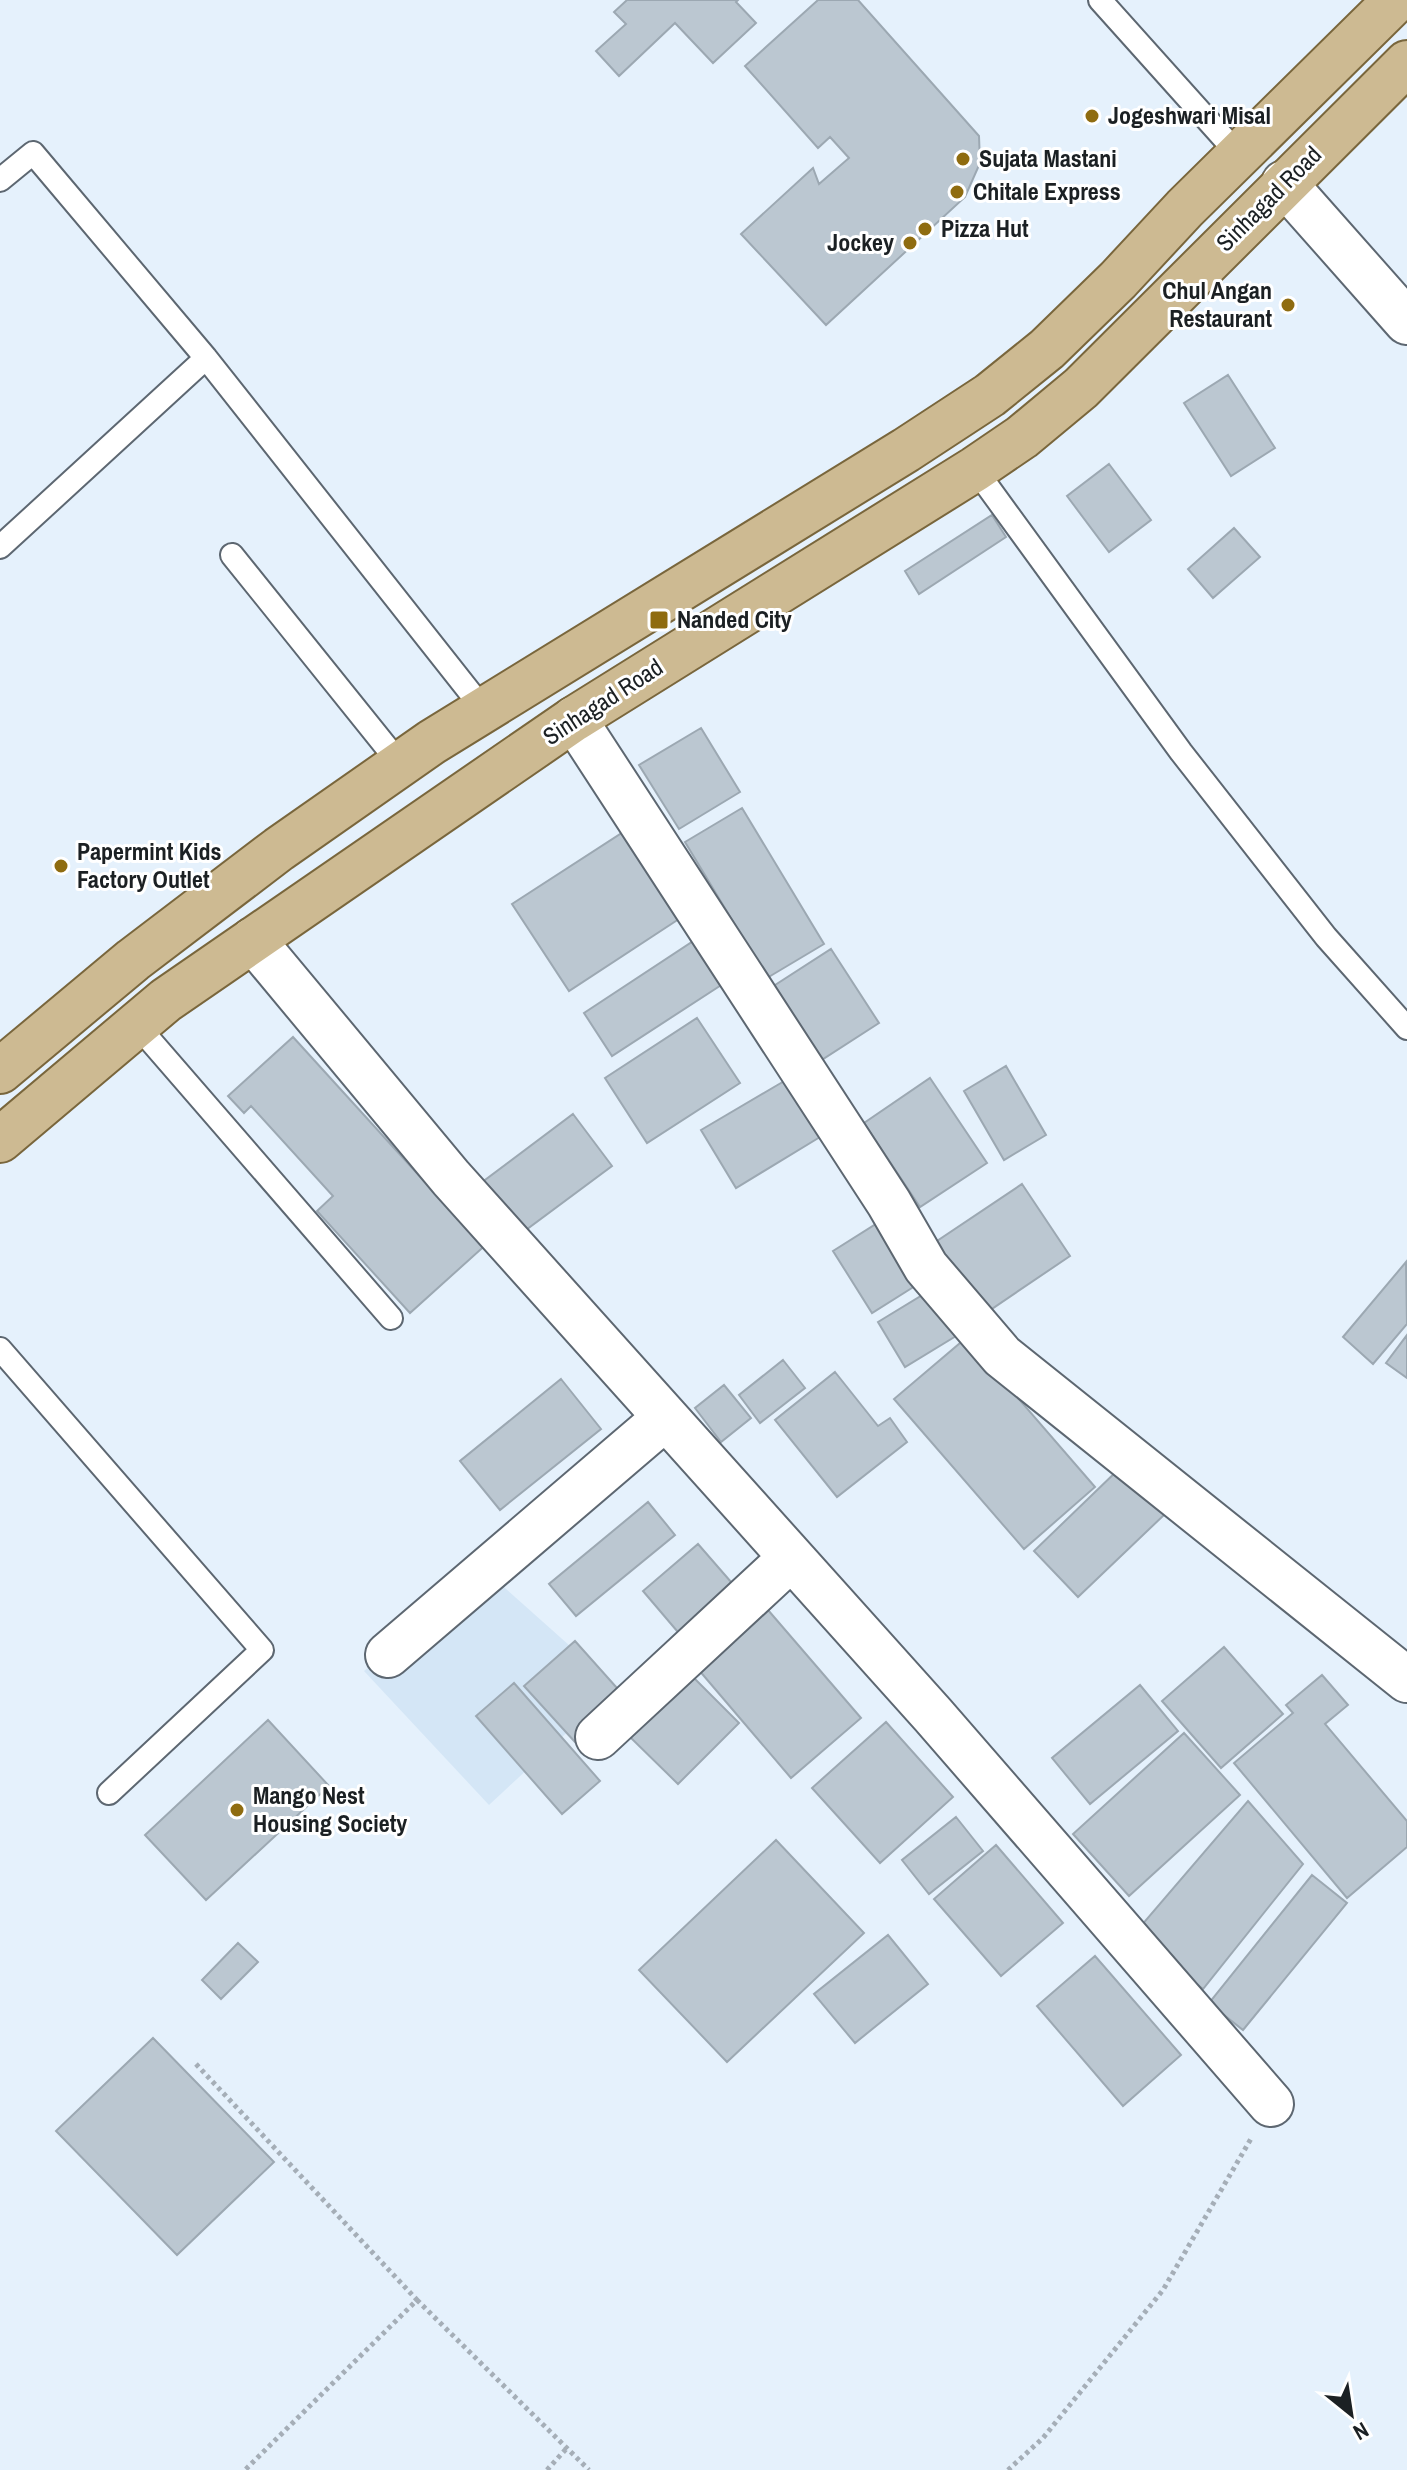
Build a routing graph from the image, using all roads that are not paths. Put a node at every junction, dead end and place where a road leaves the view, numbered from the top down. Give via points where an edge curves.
1 (1100, 0) edge
2 (1396, 0) edge
3 (1407, 63) edge
4 (1239, 155) junction
5 (0, 180) edge
6 (1284, 183) junction
7 (1407, 322) edge
8 (1047, 349) junction
9 (206, 358) junction
10 (1081, 388) junction
11 (975, 469) junction
12 (817, 505) junction
13 (0, 547) edge
14 (842, 551) junction
15 (232, 555) dead end
16 (484, 710) junction
17 (574, 719) junction
18 (400, 764) junction
19 (253, 940) junction
20 (136, 1024) junction
21 (1407, 1028) edge
22 (0, 1071) edge
23 (1, 1136) edge
24 (391, 1318) dead end
25 (0, 1349) edge
26 (665, 1418) junction
27 (791, 1558) junction
28 (388, 1655) dead end
29 (1407, 1680) edge
30 (598, 1737) dead end
31 (109, 1793) dead end
32 (1271, 2104) road end

1 - 4 lane
2 - 4 main road
3 - 6 main road, Sinhagad Road
4 - 8 main road
5 - 9 lane via 33,153
6 - 7 street
6 - 10 main road, Sinhagad Road
8 - 10 main road
8 - 12 main road via 990,395
9 - 13 lane
9 - 16 lane
10 - 11 main road, Sinhagad Road
11 - 14 main road, Sinhagad Road
11 - 21 lane via 1181,752 1326,937
12 - 14 main road
12 - 16 main road
14 - 17 main road, Sinhagad Road
15 - 18 lane
16 - 18 main road
17 - 19 main road, Sinhagad Road
17 - 29 street via 926,1267 1002,1356
18 - 22 main road via 133,960
19 - 20 main road, Sinhagad Road
19 - 26 street via 451,1178
20 - 23 main road, Sinhagad Road
20 - 24 lane
25 - 31 lane via 262,1650
26 - 27 street
26 - 28 street
27 - 30 street
27 - 32 street

